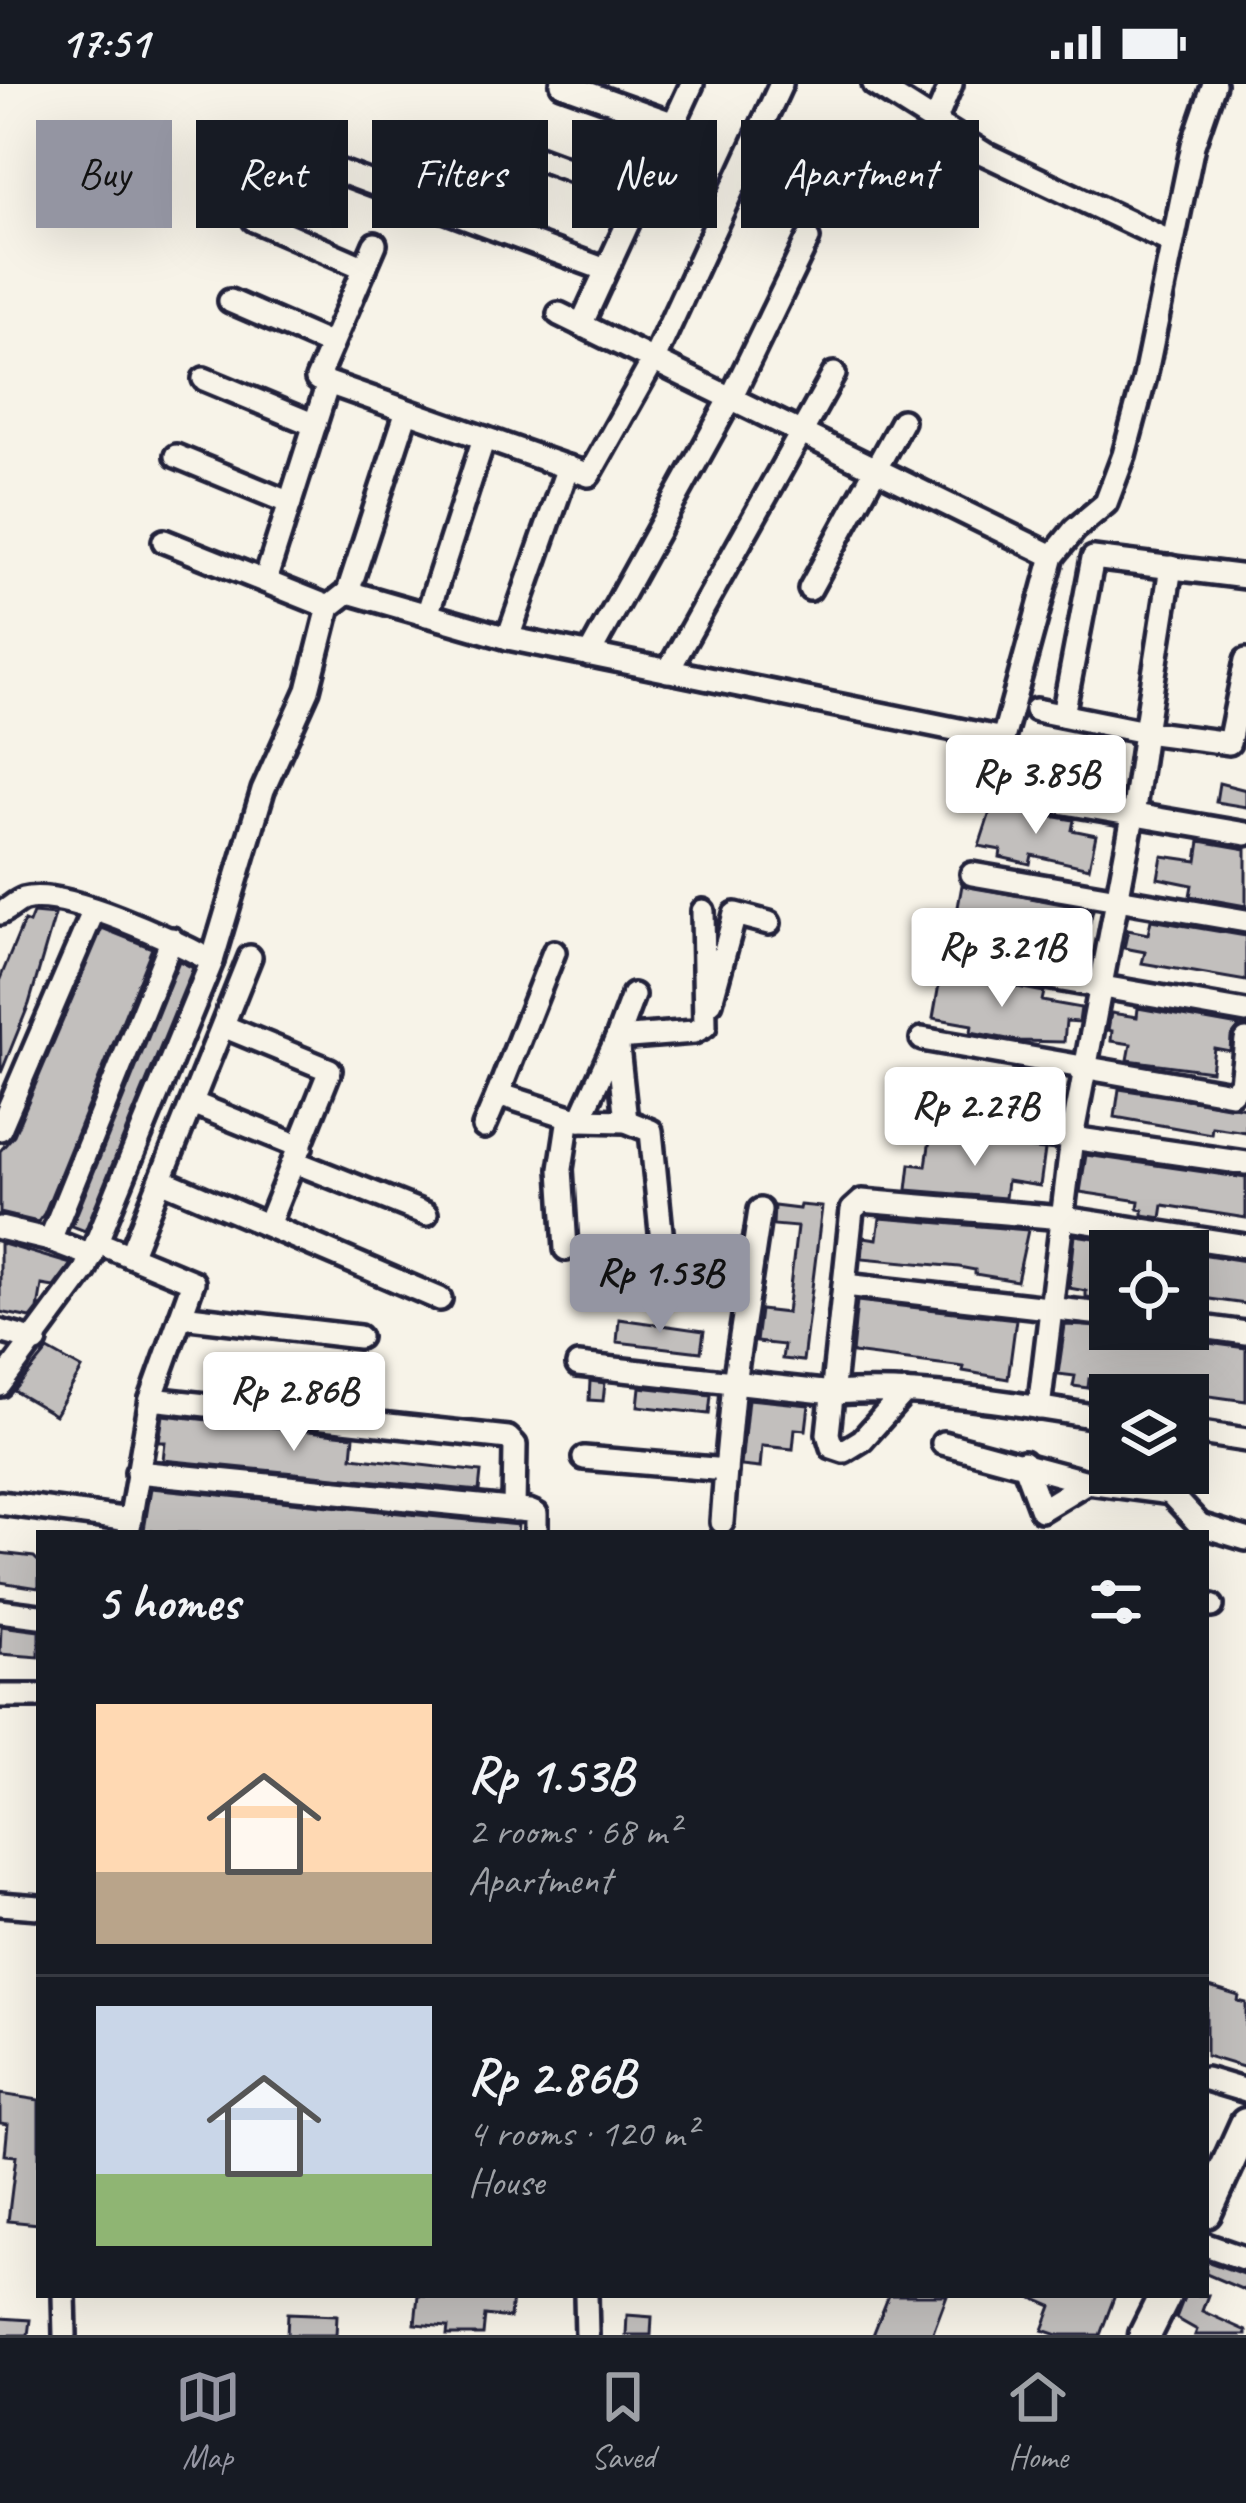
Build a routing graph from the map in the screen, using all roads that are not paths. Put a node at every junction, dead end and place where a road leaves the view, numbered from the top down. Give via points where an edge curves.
1 (562, 84) edge
2 (692, 84) edge
3 (781, 84) edge
4 (874, 84) edge
5 (951, 84) edge
6 (1214, 84) edge
7 (663, 120) edge
8 (676, 120) edge
9 (931, 120) edge
10 (935, 120) edge
11 (979, 150) edge
12 (348, 174) edge
13 (272, 228) edge
14 (625, 228) edge
15 (808, 239) dead end
16 (1171, 242) junction
17 (375, 244) dead end
18 (365, 268) junction
19 (606, 270) junction
20 (230, 301) dead end
21 (559, 314) dead end
22 (581, 325) junction
23 (332, 345) junction
24 (653, 361) junction
25 (834, 374) dead end
26 (204, 379) dead end
27 (328, 383) junction
28 (731, 398) junction
29 (407, 411) junction
30 (902, 421) dead end
31 (315, 425) junction
32 (803, 434) junction
33 (484, 438) junction
34 (176, 456) dead end
35 (568, 467) junction
36 (876, 470) junction
37 (290, 503) junction
38 (164, 541) dead end
39 (1053, 556) junction
40 (1171, 567) junction
41 (1246, 577) edge
42 (265, 581) junction
43 (810, 589) dead end
44 (348, 592) junction
45 (329, 607) junction
46 (427, 615) junction
47 (508, 638) junction
48 (589, 655) junction
49 (1246, 660) edge
50 (668, 671) junction
51 (1036, 710) dead end
52 (1063, 715) junction
53 (1144, 732) junction
54 (1237, 744) edge
55 (1007, 793) dead end
56 (1133, 816) junction
57 (1246, 834) edge
58 (972, 874) dead end
59 (1117, 900) junction
60 (94, 910) junction
61 (703, 911) dead end
62 (0, 913) edge
63 (1246, 921) edge
64 (769, 923) dead end
65 (172, 939) junction
66 (554, 952) dead end
67 (250, 957) dead end
68 (948, 959) dead end
69 (212, 961) junction
70 (1102, 985) junction
71 (633, 995) dead end
72 (1246, 1012) edge
73 (223, 1026) junction
74 (704, 1026) junction
75 (617, 1038) junction
76 (922, 1039) dead end
77 (1246, 1040) edge
78 (1085, 1076) junction
79 (498, 1094) junction
80 (192, 1103) junction
81 (575, 1119) junction
82 (626, 1120) junction
83 (930, 1124) dead end
84 (484, 1126) dead end
85 (0, 1129) edge
86 (1072, 1138) junction
87 (298, 1155) junction
88 (1246, 1162) edge
89 (161, 1180) junction
90 (760, 1210) dead end
91 (426, 1214) dead end
92 (1063, 1218) junction
93 (268, 1225) junction
94 (0, 1228) edge
95 (50, 1240) junction
96 (1246, 1246) edge
97 (753, 1247) junction
98 (95, 1249) junction
99 (566, 1249) dead end
100 (130, 1256) junction
101 (693, 1264) junction
102 (604, 1282) dead end
103 (845, 1285) junction
104 (748, 1293) junction
105 (440, 1299) dead end
106 (1050, 1306) junction
107 (1089, 1312) edge
108 (181, 1316) junction
109 (1209, 1328) edge
110 (0, 1331) edge
111 (1246, 1333) edge
112 (358, 1336) dead end
113 (36, 1341) junction
114 (578, 1365) dead end
115 (734, 1383) junction
116 (0, 1385) edge
117 (905, 1392) junction
118 (833, 1393) junction
119 (151, 1399) junction
120 (1039, 1408) junction
121 (1089, 1416) edge
122 (1209, 1434) edge
123 (1246, 1440) edge
124 (943, 1443) dead end
125 (584, 1458) dead end
126 (1023, 1462) junction
127 (726, 1470) junction
128 (137, 1472) junction
129 (1088, 1482) junction
130 (0, 1503) edge
131 (514, 1510) junction
132 (1041, 1510) junction
133 (722, 1522) dead end
134 (129, 1526) edge
135 (536, 1530) edge
136 (1037, 1530) edge
137 (1246, 1539) edge
138 (0, 1611) edge
139 (36, 1616) edge
140 (0, 1696) edge
141 (36, 1696) edge
142 (0, 1904) edge
143 (36, 1907) edge
144 (1209, 2080) edge
145 (1246, 2091) edge
146 (1246, 2124) edge
147 (1209, 2205) edge
148 (1209, 2246) edge
149 (1246, 2259) edge
150 (64, 2298) edge
151 (586, 2298) edge
152 (1164, 2298) edge
153 (65, 2335) edge
154 (587, 2335) edge
155 (1145, 2335) edge

1 - 7 street
2 - 8 street
3 - 24 street
4 - 9 street
5 - 10 street
6 - 16 street
11 - 16 street
12 - 19 street
13 - 18 street
14 - 19 street
15 - 28 street
16 - 39 street via 1144,377 1106,503
17 - 18 street
18 - 23 street
19 - 22 street
20 - 23 street
21 - 22 street
22 - 24 street
23 - 27 street via 317,379
24 - 28 street
24 - 35 street via 589,475
25 - 32 street
26 - 31 street
27 - 29 street
27 - 31 street
28 - 32 street
28 - 48 street
29 - 33 street
29 - 44 street
30 - 36 street
31 - 37 street
32 - 36 street
32 - 50 street
33 - 35 street
33 - 46 street
34 - 37 street
35 - 47 street
36 - 39 street
36 - 43 street
37 - 42 street
38 - 42 street
39 - 50 street via 1003,740
40 - 41 street
40 - 52 street via 1093,558
40 - 53 street
42 - 45 street
44 - 45 street
44 - 46 street
45 - 69 street via 308,690 263,790
46 - 47 street
47 - 48 street
48 - 50 street
49 - 54 street
51 - 52 street
52 - 53 street
53 - 54 street
53 - 56 street
55 - 56 street
56 - 57 street
56 - 59 street
58 - 59 street
59 - 63 street
59 - 70 street
60 - 62 street via 33,898
60 - 65 street
60 - 85 street
61 - 74 street
64 - 74 street via 735,914
65 - 69 street
65 - 95 street
66 - 79 street
67 - 73 street
68 - 70 street
69 - 98 street
70 - 72 street
70 - 78 street
71 - 75 street
73 - 80 street
73 - 87 street via 330,1070
74 - 75 street
75 - 81 street
75 - 82 street
76 - 78 street
77 - 78 street via 1240,1084 1231,1093
78 - 86 street
79 - 81 street
79 - 84 street
80 - 87 street
80 - 89 street
81 - 82 street
81 - 99 street via 561,1169
82 - 101 street via 651,1131 662,1242
83 - 86 street
86 - 88 street
86 - 92 street
87 - 91 street
87 - 93 street
89 - 93 street
89 - 100 street
90 - 97 street
92 - 96 street
92 - 103 street via 862,1201 852,1210
92 - 106 street
93 - 105 street
94 - 95 street
95 - 98 street
97 - 101 street
97 - 104 street
98 - 100 street
98 - 113 street
100 - 108 street via 193,1282
101 - 104 street
102 - 104 street
103 - 106 street
103 - 118 street
104 - 115 street
106 - 107 street
106 - 120 street
108 - 112 street
108 - 119 street
109 - 111 street
110 - 113 street
113 - 116 street
114 - 115 street
115 - 118 street
115 - 127 street
117 - 118 street
117 - 118 street via 844,1451 829,1441
117 - 120 street
119 - 128 street
119 - 131 street via 508,1438 515,1444
120 - 121 street
122 - 123 street
124 - 126 street
125 - 127 street
126 - 129 street
126 - 132 street
127 - 133 street
128 - 131 street
128 - 134 street
129 - 132 street
129 - 137 street via 1170,1493 1200,1525
130 - 134 street
131 - 135 street via 536,1514
132 - 136 street
138 - 139 street
140 - 141 street
142 - 143 street
144 - 145 street
146 - 147 street
148 - 149 street
150 - 153 street
151 - 154 street
152 - 155 street

